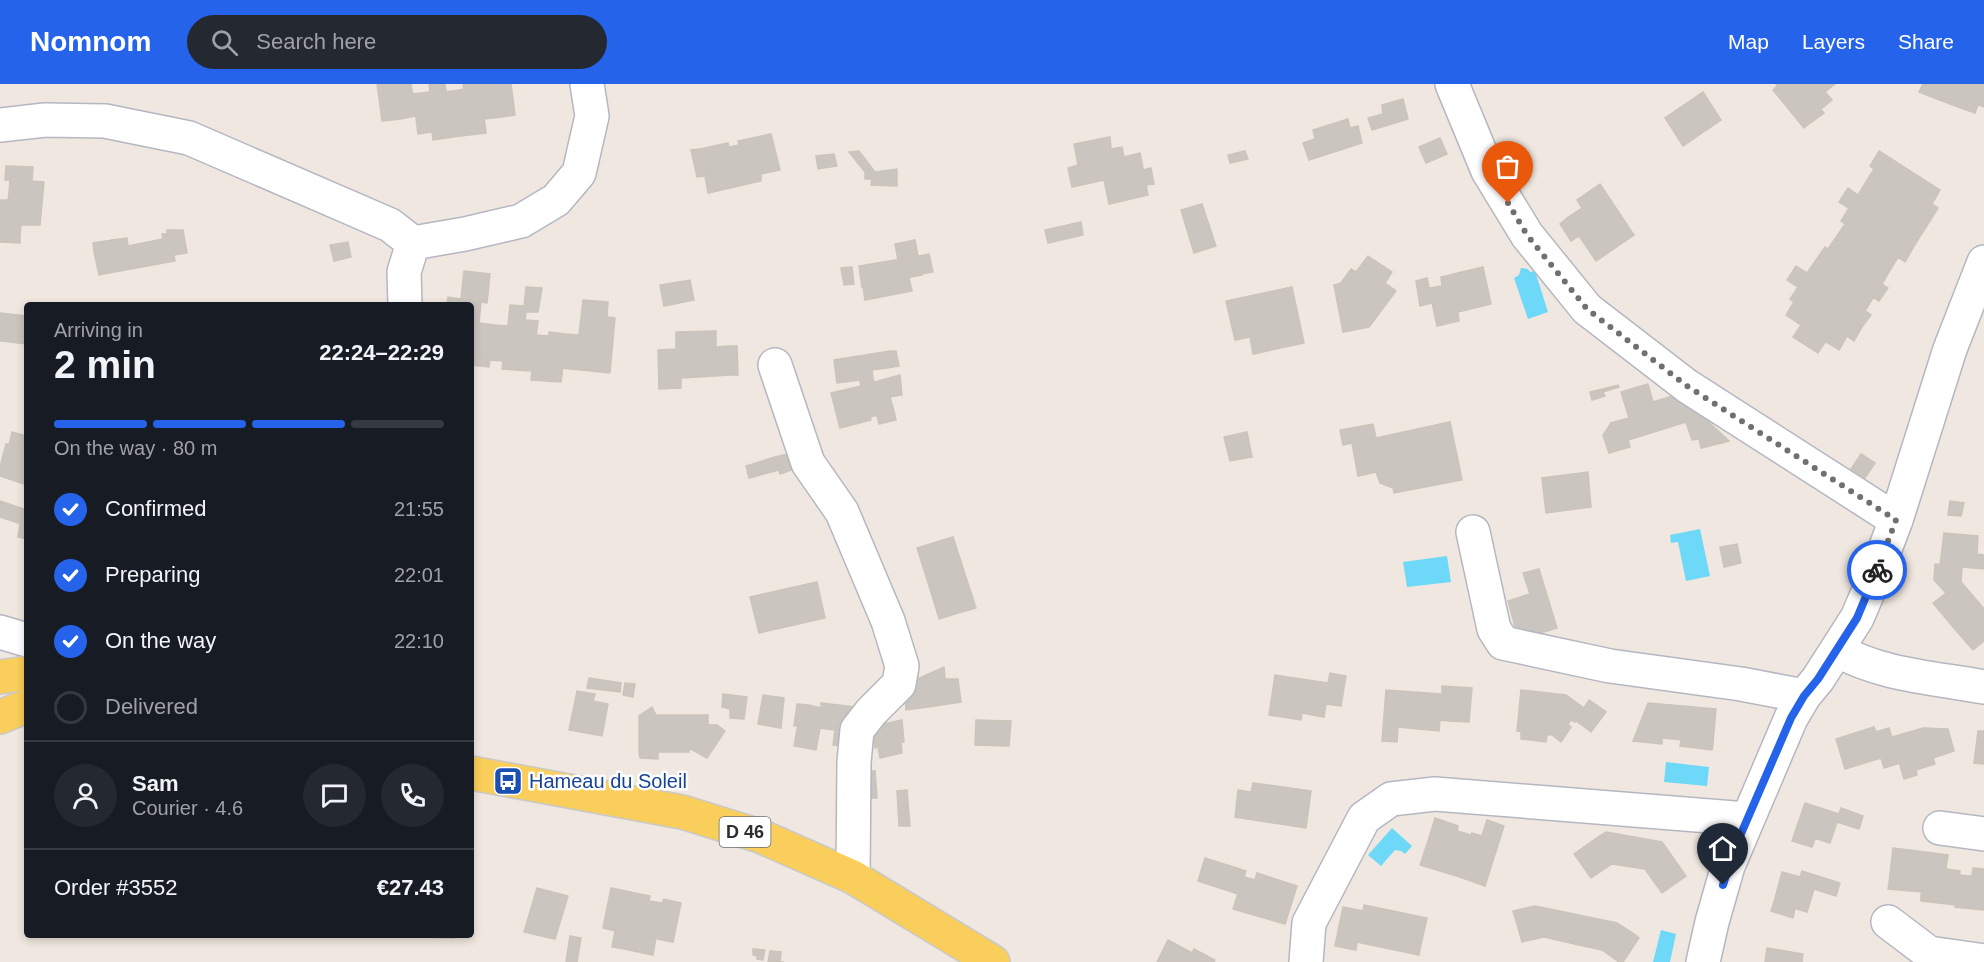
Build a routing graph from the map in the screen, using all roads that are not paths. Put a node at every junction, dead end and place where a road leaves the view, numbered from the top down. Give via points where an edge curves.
1 (587, 84) edge
2 (1452, 84) edge
3 (0, 125) edge
4 (413, 243) junction
5 (1984, 262) edge
6 (405, 302) edge
7 (775, 365) dead end
8 (1896, 520) junction
9 (1473, 532) dead end
10 (0, 632) edge
11 (24, 639) edge
12 (1838, 650) junction
13 (24, 673) edge
14 (0, 677) edge
15 (1984, 687) edge
16 (1804, 696) junction
17 (24, 707) edge
18 (0, 717) edge
19 (474, 774) edge
20 (474, 791) edge
21 (1747, 819) junction
22 (1940, 828) dead end
23 (1984, 834) edge
24 (853, 877) junction
25 (1888, 922) dead end
26 (1984, 961) edge
27 (956, 962) edge
28 (993, 962) edge
29 (1306, 962) edge
30 (1703, 962) edge

1 - 4 street via 592,116 579,172 556,200 521,221
2 - 8 street via 1488,171 1527,235 1587,309 1687,386
3 - 4 street via 45,120 105,121 189,138 390,225
4 - 6 street via 404,272
5 - 8 street via 1950,349
7 - 24 street via 808,463 842,512 888,621 902,666 899,684 857,730
8 - 12 street via 1857,618
9 - 16 street via 1494,628 1503,643 1610,666
10 - 11 street
12 - 15 street via 1890,670
12 - 16 street
13 - 14 main road
16 - 21 street
17 - 18 main road
19 - 24 main road, D 46 via 682,812 760,836
20 - 27 main road, D 46 via 698,835 754,854 869,909
21 - 29 street via 1435,794 1391,799 1364,818 1309,923
21 - 30 street via 1728,866
22 - 23 street
24 - 28 main road, D 46
25 - 26 street via 1929,953

